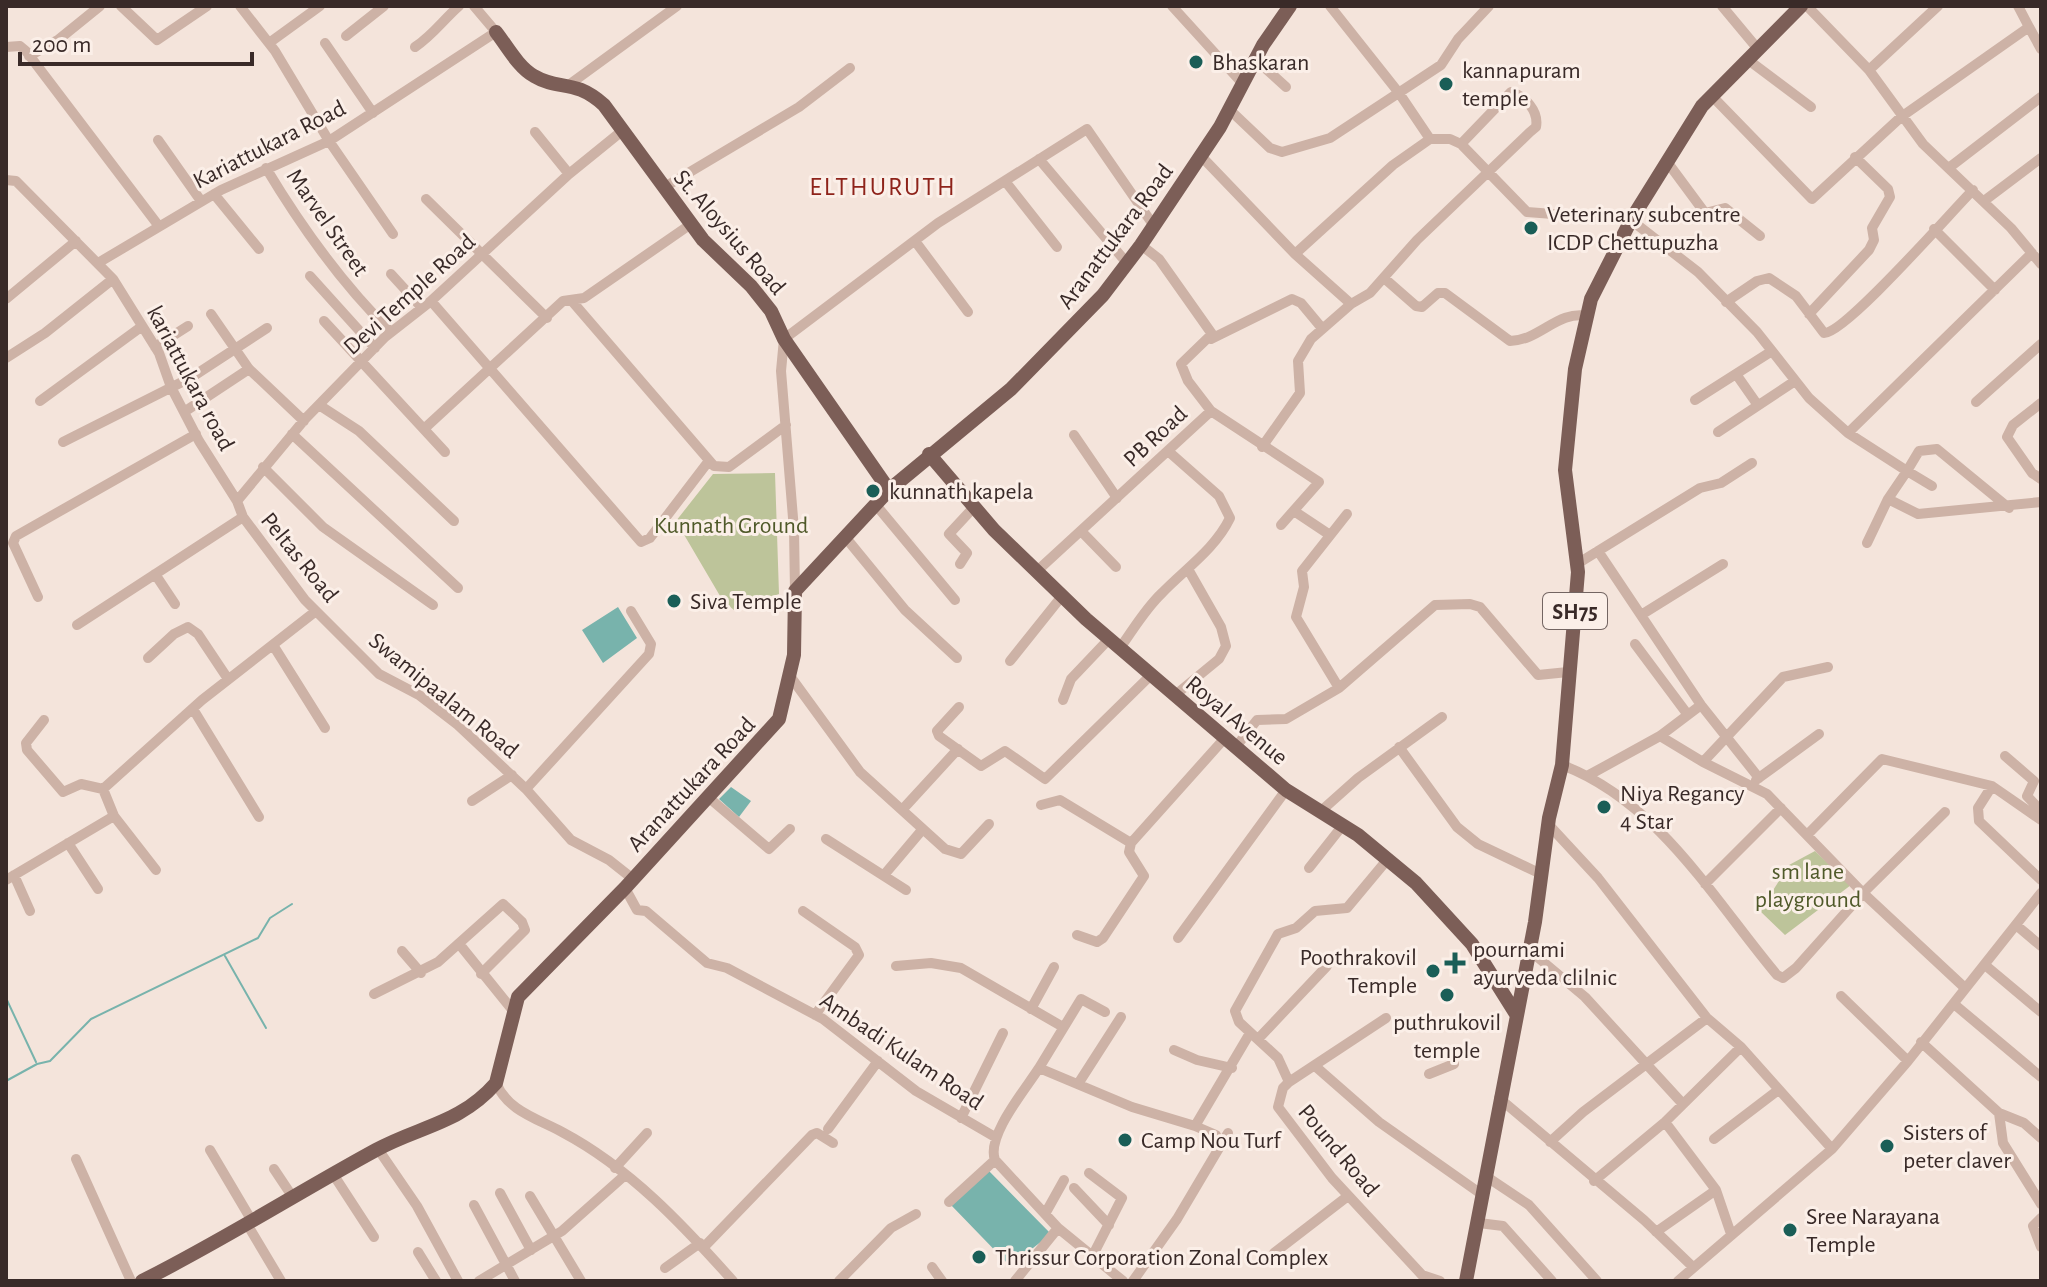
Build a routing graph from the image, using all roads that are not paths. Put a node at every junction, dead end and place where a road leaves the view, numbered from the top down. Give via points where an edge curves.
1 (100, 6) edge
2 (121, 6) edge
3 (207, 6) edge
4 (240, 6) edge
5 (320, 6) edge
6 (384, 6) edge
7 (459, 6) edge
8 (474, 6) edge
9 (677, 6) edge
10 (1172, 6) edge
11 (1290, 6) edge
12 (1330, 6) edge
13 (1489, 6) edge
14 (1722, 6) edge
15 (1804, 6) edge
16 (1938, 6) edge
17 (2018, 6) edge
18 (2029, 27) junction
19 (496, 32) junction
20 (346, 36) dead end
21 (269, 43) junction
22 (325, 43) dead end
23 (6, 47) edge
24 (415, 47) dead end
25 (2041, 49) edge
26 (1752, 54) junction
27 (29, 56) junction
28 (1255, 59) junction
29 (850, 68) dead end
30 (1869, 70) junction
31 (1242, 83) junction
32 (570, 84) junction
33 (1286, 87) dead end
34 (1399, 93) junction
35 (1711, 95) junction
36 (2041, 97) edge
37 (1811, 107) dead end
38 (1230, 110) junction
39 (373, 113) junction
40 (1901, 117) junction
41 (622, 131) junction
42 (535, 132) dead end
43 (1430, 139) junction
44 (158, 140) dead end
45 (329, 141) junction
46 (1461, 144) junction
47 (1201, 156) junction
48 (1855, 157) junction
49 (2041, 158) edge
50 (1039, 159) junction
51 (1668, 163) junction
52 (1950, 167) junction
53 (266, 168) junction
54 (569, 174) junction
55 (1488, 174) junction
56 (6, 180) edge
57 (1005, 181) junction
58 (663, 188) junction
59 (1973, 190) junction
60 (214, 194) junction
61 (426, 199) dead end
62 (201, 201) junction
63 (1984, 201) junction
64 (1631, 220) junction
65 (691, 224) junction
66 (158, 225) junction
67 (1154, 226) junction
68 (1934, 229) junction
69 (390, 231) dead end
70 (1760, 236) dead end
71 (76, 241) junction
72 (915, 241) junction
73 (1141, 245) junction
74 (1057, 247) dead end
75 (259, 249) dead end
76 (2032, 253) junction
77 (1295, 254) junction
78 (483, 256) junction
79 (1126, 262) junction
80 (98, 263) junction
81 (2041, 264) edge
82 (391, 274) dead end
83 (310, 276) dead end
84 (1384, 278) junction
85 (113, 279) junction
86 (1995, 290) junction
87 (6, 299) edge
88 (571, 300) junction
89 (1726, 302) junction
90 (1351, 304) junction
91 (427, 305) junction
92 (968, 312) dead end
93 (211, 314) dead end
94 (1809, 314) junction
95 (1588, 316) junction
96 (547, 318) junction
97 (324, 321) dead end
98 (188, 326) dead end
99 (141, 327) junction
100 (1321, 327) junction
101 (267, 328) dead end
102 (391, 332) junction
103 (784, 339) junction
104 (1211, 339) junction
105 (2041, 344) edge
106 (155, 347) junction
107 (375, 348) junction
108 (234, 349) junction
109 (1772, 351) junction
110 (6, 358) edge
111 (362, 363) junction
112 (249, 369) junction
113 (490, 370) junction
114 (1736, 374) junction
115 (1795, 381) junction
116 (171, 387) junction
117 (1695, 400) dead end
118 (40, 401) dead end
119 (1976, 402) dead end
120 (2041, 403) edge
121 (1757, 404) junction
122 (319, 405) junction
123 (1211, 411) junction
124 (184, 412) junction
125 (304, 421) junction
126 (786, 425) junction
127 (425, 428) junction
128 (1718, 432) dead end
129 (1848, 433) junction
130 (196, 434) junction
131 (292, 434) junction
132 (1074, 435) dead end
133 (63, 442) dead end
134 (1262, 447) junction
135 (1168, 451) junction
136 (445, 452) dead end
137 (929, 454) junction
138 (708, 462) junction
139 (1752, 463) dead end
140 (263, 467) junction
141 (1907, 471) junction
142 (2041, 479) edge
143 (1932, 486) dead end
144 (889, 490) junction
145 (1117, 498) junction
146 (1888, 499) junction
147 (237, 501) junction
148 (2041, 502) edge
149 (876, 505) junction
150 (974, 507) junction
151 (2009, 508) junction
152 (1294, 511) junction
153 (1347, 514) dead end
154 (243, 517) junction
155 (454, 521) dead end
156 (1281, 525) dead end
157 (1081, 531) junction
158 (1330, 535) junction
159 (846, 538) junction
160 (1867, 543) dead end
161 (1598, 551) junction
162 (960, 564) dead end
163 (1577, 564) junction
164 (1723, 564) dead end
165 (1116, 567) dead end
166 (1188, 569) junction
167 (1037, 571) junction
168 (155, 574) junction
169 (458, 588) dead end
170 (795, 591) junction
171 (1062, 596) junction
172 (38, 597) dead end
173 (955, 600) dead end
174 (175, 604) dead end
175 (433, 605) dead end
176 (316, 611) junction
177 (631, 611) dead end
178 (1641, 615) junction
179 (77, 625) dead end
180 (337, 633) joint
181 (1114, 644) junction
182 (1635, 644) dead end
183 (273, 645) junction
184 (148, 658) dead end
185 (957, 658) dead end
186 (1010, 661) dead end
187 (1828, 667) dead end
188 (1568, 672) junction
189 (1151, 675) junction
190 (790, 676) junction
191 (228, 679) junction
192 (1339, 688) junction
193 (1174, 696) junction
194 (1063, 700) dead end
195 (1701, 705) junction
196 (959, 707) dead end
197 (193, 709) junction
198 (1688, 715) junction
199 (1442, 717) dead end
200 (44, 720) dead end
201 (325, 728) dead end
202 (1819, 734) dead end
203 (1660, 736) junction
204 (1725, 737) junction
205 (1230, 744) junction
206 (1399, 747) junction
207 (958, 749) junction
208 (2005, 756) dead end
209 (1703, 762) junction
210 (1562, 765) junction
211 (512, 775) junction
212 (1589, 775) junction
213 (1754, 782) junction
214 (1992, 786) junction
215 (103, 789) junction
216 (526, 789) junction
217 (1286, 790) junction
218 (708, 797) junction
219 (472, 801) dead end
220 (1041, 805) dead end
221 (1781, 808) junction
222 (902, 810) junction
223 (1321, 811) junction
224 (2041, 811) edge
225 (1945, 812) dead end
226 (114, 816) junction
227 (259, 817) dead end
228 (2041, 820) edge
229 (989, 824) dead end
230 (1548, 824) junction
231 (1343, 825) junction
232 (790, 829) dead end
233 (922, 830) junction
234 (1809, 833) junction
235 (826, 839) dead end
236 (68, 843) junction
237 (1131, 843) junction
238 (1387, 860) junction
239 (1309, 868) dead end
240 (156, 870) dead end
241 (1541, 874) junction
242 (884, 875) junction
243 (10, 878) edge
244 (2041, 880) edge
245 (629, 884) junction
246 (1705, 884) junction
247 (98, 889) dead end
248 (906, 890) dead end
249 (1863, 893) junction
250 (2041, 893) edge
251 (30, 911) dead end
252 (803, 911) dead end
253 (2016, 925) junction
254 (1077, 935) dead end
255 (1178, 938) dead end
256 (460, 945) junction
257 (2041, 946) edge
258 (1529, 950) junction
259 (402, 951) dead end
260 (1985, 965) junction
261 (896, 966) dead end
262 (1327, 966) dead end
263 (1054, 967) dead end
264 (421, 973) junction
265 (481, 974) junction
266 (1965, 988) junction
267 (374, 994) dead end
268 (1841, 996) dead end
269 (1954, 1004) junction
270 (1031, 1009) junction
271 (514, 1012) junction
272 (1105, 1012) dead end
273 (2041, 1012) edge
274 (1516, 1014) junction
275 (815, 1015) junction
276 (1121, 1017) dead end
277 (1386, 1018) dead end
278 (1707, 1018) junction
279 (1063, 1027) junction
280 (1003, 1033) dead end
281 (1255, 1036) junction
282 (1921, 1042) junction
283 (1741, 1047) junction
284 (1174, 1050) dead end
285 (878, 1061) junction
286 (1908, 1061) junction
287 (1454, 1064) dead end
288 (1647, 1064) junction
289 (1315, 1066) junction
290 (1039, 1068) junction
291 (1232, 1068) junction
292 (1429, 1074) dead end
293 (2041, 1077) edge
294 (1289, 1082) junction
295 (496, 1083) junction
296 (1078, 1084) junction
297 (1777, 1091) junction
298 (1499, 1098) junction
299 (1682, 1103) junction
300 (1999, 1113) junction
301 (961, 1118) junction
302 (1665, 1122) junction
303 (1195, 1126) junction
304 (828, 1129) dead end
305 (647, 1133) dead end
306 (1228, 1133) dead end
307 (1216, 1135) dead end
308 (995, 1137) junction
309 (2041, 1138) edge
310 (1714, 1139) dead end
311 (1550, 1142) junction
312 (833, 1143) dead end
313 (378, 1149) junction
314 (1832, 1149) junction
315 (210, 1150) dead end
316 (76, 1159) dead end
317 (995, 1160) junction
318 (615, 1168) junction
319 (274, 1169) dead end
320 (1089, 1173) dead end
321 (333, 1174) junction
322 (624, 1176) junction
323 (1487, 1177) junction
324 (1064, 1180) dead end
325 (1594, 1181) junction
326 (1074, 1188) dead end
327 (1716, 1190) junction
328 (500, 1193) dead end
329 (292, 1196) junction
330 (530, 1196) dead end
331 (1348, 1196) junction
332 (1484, 1196) junction
333 (949, 1202) dead end
334 (2041, 1204) edge
335 (474, 1205) dead end
336 (916, 1214) dead end
337 (1045, 1214) junction
338 (2041, 1218) edge
339 (249, 1222) junction
340 (1479, 1223) junction
341 (1109, 1225) junction
342 (1058, 1228) junction
343 (1656, 1232) junction
344 (1731, 1234) junction
345 (374, 1237) dead end
346 (552, 1237) junction
347 (702, 1246) junction
348 (2041, 1247) edge
349 (531, 1250) junction
350 (418, 1252) dead end
351 (1274, 1253) dead end
352 (1093, 1255) junction
353 (505, 1266) junction
354 (932, 1267) dead end
355 (1693, 1267) junction
356 (665, 1268) dead end
357 (131, 1281) edge
358 (142, 1281) edge
359 (281, 1281) edge
360 (436, 1281) edge
361 (458, 1281) edge
362 (479, 1281) edge
363 (515, 1281) edge
364 (581, 1281) edge
365 (733, 1281) edge
366 (839, 1281) edge
367 (942, 1281) edge
368 (1015, 1281) edge
369 (1123, 1281) edge
370 (1133, 1281) edge
371 (1440, 1281) edge
372 (1466, 1281) edge
373 (1552, 1281) edge
374 (1597, 1281) edge
375 (1678, 1281) edge

1 - 27 street
2 - 3 street via 157,40
4 - 21 street
5 - 21 street
6 - 20 street
7 - 24 street
8 - 19 street, St. Aloysius Road
9 - 32 street
10 - 31 street
11 - 28 main road, Aranattukara Road
12 - 34 street
13 - 34 street via 1458,39 1448,59
14 - 26 street
15 - 26 main road, SH75
15 - 30 street
16 - 30 street
17 - 18 street
18 - 25 street
18 - 40 street
19 - 32 main road, St. Aloysius Road via 534,76
19 - 39 street, Kariattukara Road
21 - 45 street
22 - 39 street
23 - 27 street via 20,46
26 - 35 main road, SH75
26 - 37 street
27 - 66 street
28 - 31 main road, Aranattukara Road
28 - 33 street
29 - 58 street via 799,107
30 - 40 street
31 - 38 main road, Aranattukara Road
32 - 41 main road, St. Aloysius Road via 604,105
34 - 38 street via 1330,138 1294,151 1270,148
34 - 43 street
35 - 48 street via 1808,197 1817,197
35 - 51 main road, SH75
36 - 52 street
38 - 47 main road, Aranattukara Road
39 - 45 street, Kariattukara Road
40 - 48 street
40 - 52 street
41 - 54 street, Devi Temple Road
41 - 58 main road, St. Aloysius Road
42 - 54 street
43 - 46 street
43 - 77 street
44 - 62 street
45 - 53 street, Kariattukara Road
45 - 69 street
46 - 55 street
46 - 55 street via 1511,92 1532,108 1536,127
47 - 67 main road, Aranattukara Road
47 - 77 street
48 - 94 street via 1890,197 1872,228 1873,245
49 - 63 street
50 - 57 street
50 - 67 street via 1087,129
50 - 79 street
51 - 64 main road, SH75
51 - 70 street via 1705,213 1725,208
52 - 59 street
53 - 60 street, Kariattukara Road
53 - 102 street, Marvel Street via 317,247
54 - 78 street, Devi Temple Road
55 - 64 street via 1527,212
55 - 84 street
56 - 71 street, kariattukara road via 16,181
57 - 72 street
57 - 74 street
58 - 65 main road, St. Aloysius Road
59 - 63 street
59 - 68 street
60 - 62 street, Kariattukara Road
60 - 75 street
61 - 78 street
62 - 66 street, Kariattukara Road
63 - 76 street
64 - 89 street via 1698,272
64 - 95 main road, SH75 via 1591,299
65 - 88 street via 584,298
65 - 103 main road, St. Aloysius Road via 751,286
66 - 80 street, Kariattukara Road
67 - 73 main road, Aranattukara Road
68 - 86 street
68 - 94 street via 1833,333 1824,333
71 - 80 street, kariattukara road
71 - 87 street
72 - 92 street
72 - 103 street
73 - 79 main road, Aranattukara Road
73 - 104 street via 1208,325
76 - 81 street
76 - 86 street
77 - 90 street
78 - 91 street, Devi Temple Road
78 - 96 street
79 - 137 main road, Aranattukara Road via 1071,331 1011,389
80 - 85 street, kariattukara road
82 - 91 street
83 - 107 street
84 - 90 street
84 - 95 street via 1420,307 1445,293 1510,341 1531,339 1567,314
85 - 99 street, kariattukara road
85 - 110 street
86 - 129 street
88 - 96 street
88 - 138 street
89 - 94 street via 1769,278 1792,292
89 - 109 street
90 - 100 street
91 - 102 street, Devi Temple Road
91 - 113 street
93 - 108 street
95 - 163 main road, SH75 via 1575,369 1565,470
96 - 113 street
97 - 111 street
98 - 106 street
99 - 106 street, kariattukara road
99 - 118 street
100 - 104 street via 1292,299
100 - 134 street via 1298,361 1300,393
101 - 108 street
102 - 107 street, Devi Temple Road
103 - 126 street
103 - 144 main road, St. Aloysius Road
104 - 123 street, PB Road via 1181,364
105 - 119 street
106 - 116 street, kariattukara road
107 - 111 street, Devi Temple Road
108 - 112 street
108 - 116 street
109 - 114 street
109 - 115 street
111 - 122 street, Devi Temple Road
111 - 127 street
112 - 124 street
112 - 125 street
113 - 127 street
113 - 138 street via 641,542 650,538
114 - 117 street
114 - 121 street
115 - 121 street
115 - 129 street
116 - 124 street, kariattukara road
116 - 133 street
120 - 142 street via 2013,425 2007,437
121 - 128 street
122 - 125 street, Devi Temple Road
122 - 155 street via 359,431
123 - 134 street
123 - 135 street, PB Road
124 - 130 street, kariattukara road
125 - 131 street, Devi Temple Road
126 - 138 street via 729,467 719,469
126 - 170 street
127 - 136 street
129 - 141 street
130 - 147 street, kariattukara road
130 - 172 street via 16,536 13,543
131 - 140 street, Devi Temple Road
131 - 169 street
132 - 145 street
134 - 152 street via 1319,482
135 - 145 street, PB Road
135 - 166 street via 1219,496 1230,518
137 - 144 main road, Aranattukara Road
137 - 150 main road, Royal Avenue
139 - 161 street via 1721,483 1700,488
140 - 147 street, Devi Temple Road
140 - 175 street via 323,527
141 - 143 street
141 - 146 street
141 - 151 street via 1919,451 1937,449
144 - 149 main road, Aranattukara Road
145 - 157 street, PB Road
146 - 151 street via 1918,514
146 - 160 street
147 - 154 street, Peltas Road
148 - 151 street
149 - 159 main road, Aranattukara Road
149 - 173 street
150 - 162 street via 949,534 967,553
150 - 167 main road, Royal Avenue
152 - 156 street
152 - 158 street
153 - 158 street
154 - 168 street
154 - 176 street, Peltas Road
157 - 165 street
157 - 167 street, PB Road
158 - 192 street via 1302,571 1304,587 1296,617
159 - 170 main road, Aranattukara Road
159 - 185 street via 905,610
161 - 163 street
161 - 178 street
163 - 188 main road, SH75
164 - 178 street
166 - 181 street
166 - 193 street via 1226,646 1219,659
167 - 171 main road, Royal Avenue
168 - 174 street
168 - 179 street
170 - 190 main road, Aranattukara Road
171 - 181 main road, Royal Avenue
171 - 186 street
176 - 180 street, Peltas Road
176 - 183 street
177 - 216 street via 651,644 649,654
178 - 195 street
180 - 211 street, Swamipaalam Road via 379,674 419,695
181 - 189 main road, Royal Avenue
181 - 194 street via 1071,679
182 - 198 street
183 - 191 street
183 - 201 street
184 - 191 street via 188,627
187 - 204 street via 1783,677
188 - 192 street via 1538,675 1480,607 1447,603 1429,609
188 - 210 main road, SH75
189 - 193 main road, Royal Avenue
189 - 207 street via 1048,778 1005,751 981,766
190 - 218 main road, Aranattukara Road via 784,707 771,731
190 - 222 street via 860,772
191 - 197 street
192 - 205 street via 1286,719 1257,720
193 - 205 main road, Royal Avenue
195 - 198 street
195 - 204 street
196 - 207 street via 937,731
197 - 215 street
197 - 227 street
198 - 203 street
199 - 206 street
200 - 215 street via 26,743 27,750 63,792 81,784
202 - 213 street
203 - 209 street
203 - 212 street
204 - 209 street
204 - 213 street
205 - 217 main road, Royal Avenue
205 - 237 street
206 - 223 street
206 - 241 street via 1457,827 1478,844
207 - 222 street
208 - 224 street via 2034,781 2027,796
209 - 213 street
210 - 212 street
210 - 230 main road, SH75
211 - 216 street, Swamipaalam Road
211 - 219 street
212 - 246 street via 1647,820
213 - 221 street
214 - 228 street
214 - 234 street via 1882,759
214 - 244 street via 1978,808 1979,821
215 - 226 street
216 - 245 street, Swamipaalam Road via 571,840 609,860
217 - 223 main road, Royal Avenue
217 - 255 street
218 - 232 street via 769,849
218 - 245 main road, Aranattukara Road
220 - 237 street via 1060,800
221 - 234 street
221 - 246 street
222 - 233 street
223 - 231 main road, Royal Avenue
225 - 249 street
226 - 236 street
226 - 240 street
229 - 233 street via 961,854 950,852
230 - 241 main road, SH75
230 - 278 street via 1598,878
231 - 238 main road, Royal Avenue
231 - 239 street
233 - 242 street
234 - 249 street
235 - 242 street
236 - 243 street
236 - 247 street
237 - 254 street via 1129,852 1144,876 1103,938 1097,942
238 - 274 main road, Royal Avenue via 1416,883 1472,944
238 - 281 street via 1347,908 1315,911 1296,928 1278,934 1235,1011
241 - 258 main road, SH75
242 - 248 street
243 - 251 street
245 - 271 main road, Aranattukara Road via 522,992
245 - 275 street, Ambadi Kulam Road via 637,910 646,911 707,963 727,968
246 - 249 street via 1783,978
249 - 266 street
250 - 253 street
252 - 275 street via 859,955
253 - 257 street
253 - 260 street
256 - 264 street
256 - 265 street
256 - 265 street via 503,904 522,922 523,935
258 - 274 main road, SH75
258 - 288 street via 1585,997
259 - 264 street
260 - 266 street
260 - 273 street
261 - 270 street via 946,963
262 - 281 street
263 - 270 street
264 - 267 street
265 - 271 street
266 - 269 street
268 - 286 street
269 - 282 street
269 - 293 street
270 - 279 street
271 - 295 main road, Aranattukara Road
272 - 279 street via 1081,999
274 - 298 main road, SH75
275 - 285 street, Ambadi Kulam Road
276 - 296 street
277 - 289 street, Pound Road
278 - 283 street
278 - 288 street
279 - 290 street
280 - 301 street
281 - 291 street
281 - 294 street via 1278,1058
282 - 286 street
282 - 300 street
283 - 297 street
283 - 299 street
284 - 291 street
285 - 301 street, Ambadi Kulam Road
285 - 304 street
286 - 314 street
287 - 292 street
288 - 299 street
288 - 311 street
289 - 294 street, Pound Road
289 - 332 street via 1379,1122
290 - 296 street
290 - 308 street
291 - 303 street
294 - 331 street, Pound Road via 1279,1099 1282,1115
295 - 313 main road via 463,1113
295 - 318 street via 504,1101 580,1141
296 - 303 street
297 - 310 street
297 - 314 street
298 - 311 street
298 - 323 main road, SH75
299 - 302 street
300 - 309 street via 2024,1123
300 - 334 street via 2003,1143
301 - 308 street, Ambadi Kulam Road
302 - 325 street
302 - 327 street
303 - 307 street
305 - 318 street
306 - 370 street
308 - 317 street, Ambadi Kulam Road
311 - 325 street
312 - 347 street via 812,1135
313 - 321 main road
313 - 361 street
314 - 344 street
315 - 339 street
316 - 357 street
317 - 333 street
317 - 337 street
318 - 322 street
319 - 329 street
320 - 341 street via 1122,1198
321 - 329 main road
321 - 345 street
322 - 346 street
322 - 347 street
323 - 332 main road, SH75
323 - 374 street via 1529,1205
324 - 337 street
325 - 343 street
326 - 341 street
327 - 343 street
327 - 344 street
328 - 349 street
329 - 339 main road
330 - 346 street
331 - 351 street
331 - 371 street, Pound Road via 1422,1275
332 - 340 main road, SH75
335 - 353 street
336 - 366 street via 891,1228
337 - 342 street
338 - 348 street via 2033,1231
339 - 358 main road
339 - 359 street
340 - 372 main road, SH75
340 - 373 street via 1507,1229
341 - 352 street
342 - 352 street
342 - 368 street
343 - 355 street
344 - 355 street
346 - 349 street
346 - 364 street
347 - 356 street
347 - 365 street
349 - 353 street
350 - 360 street
352 - 369 street
353 - 362 street
353 - 363 street
354 - 367 street
355 - 375 street

